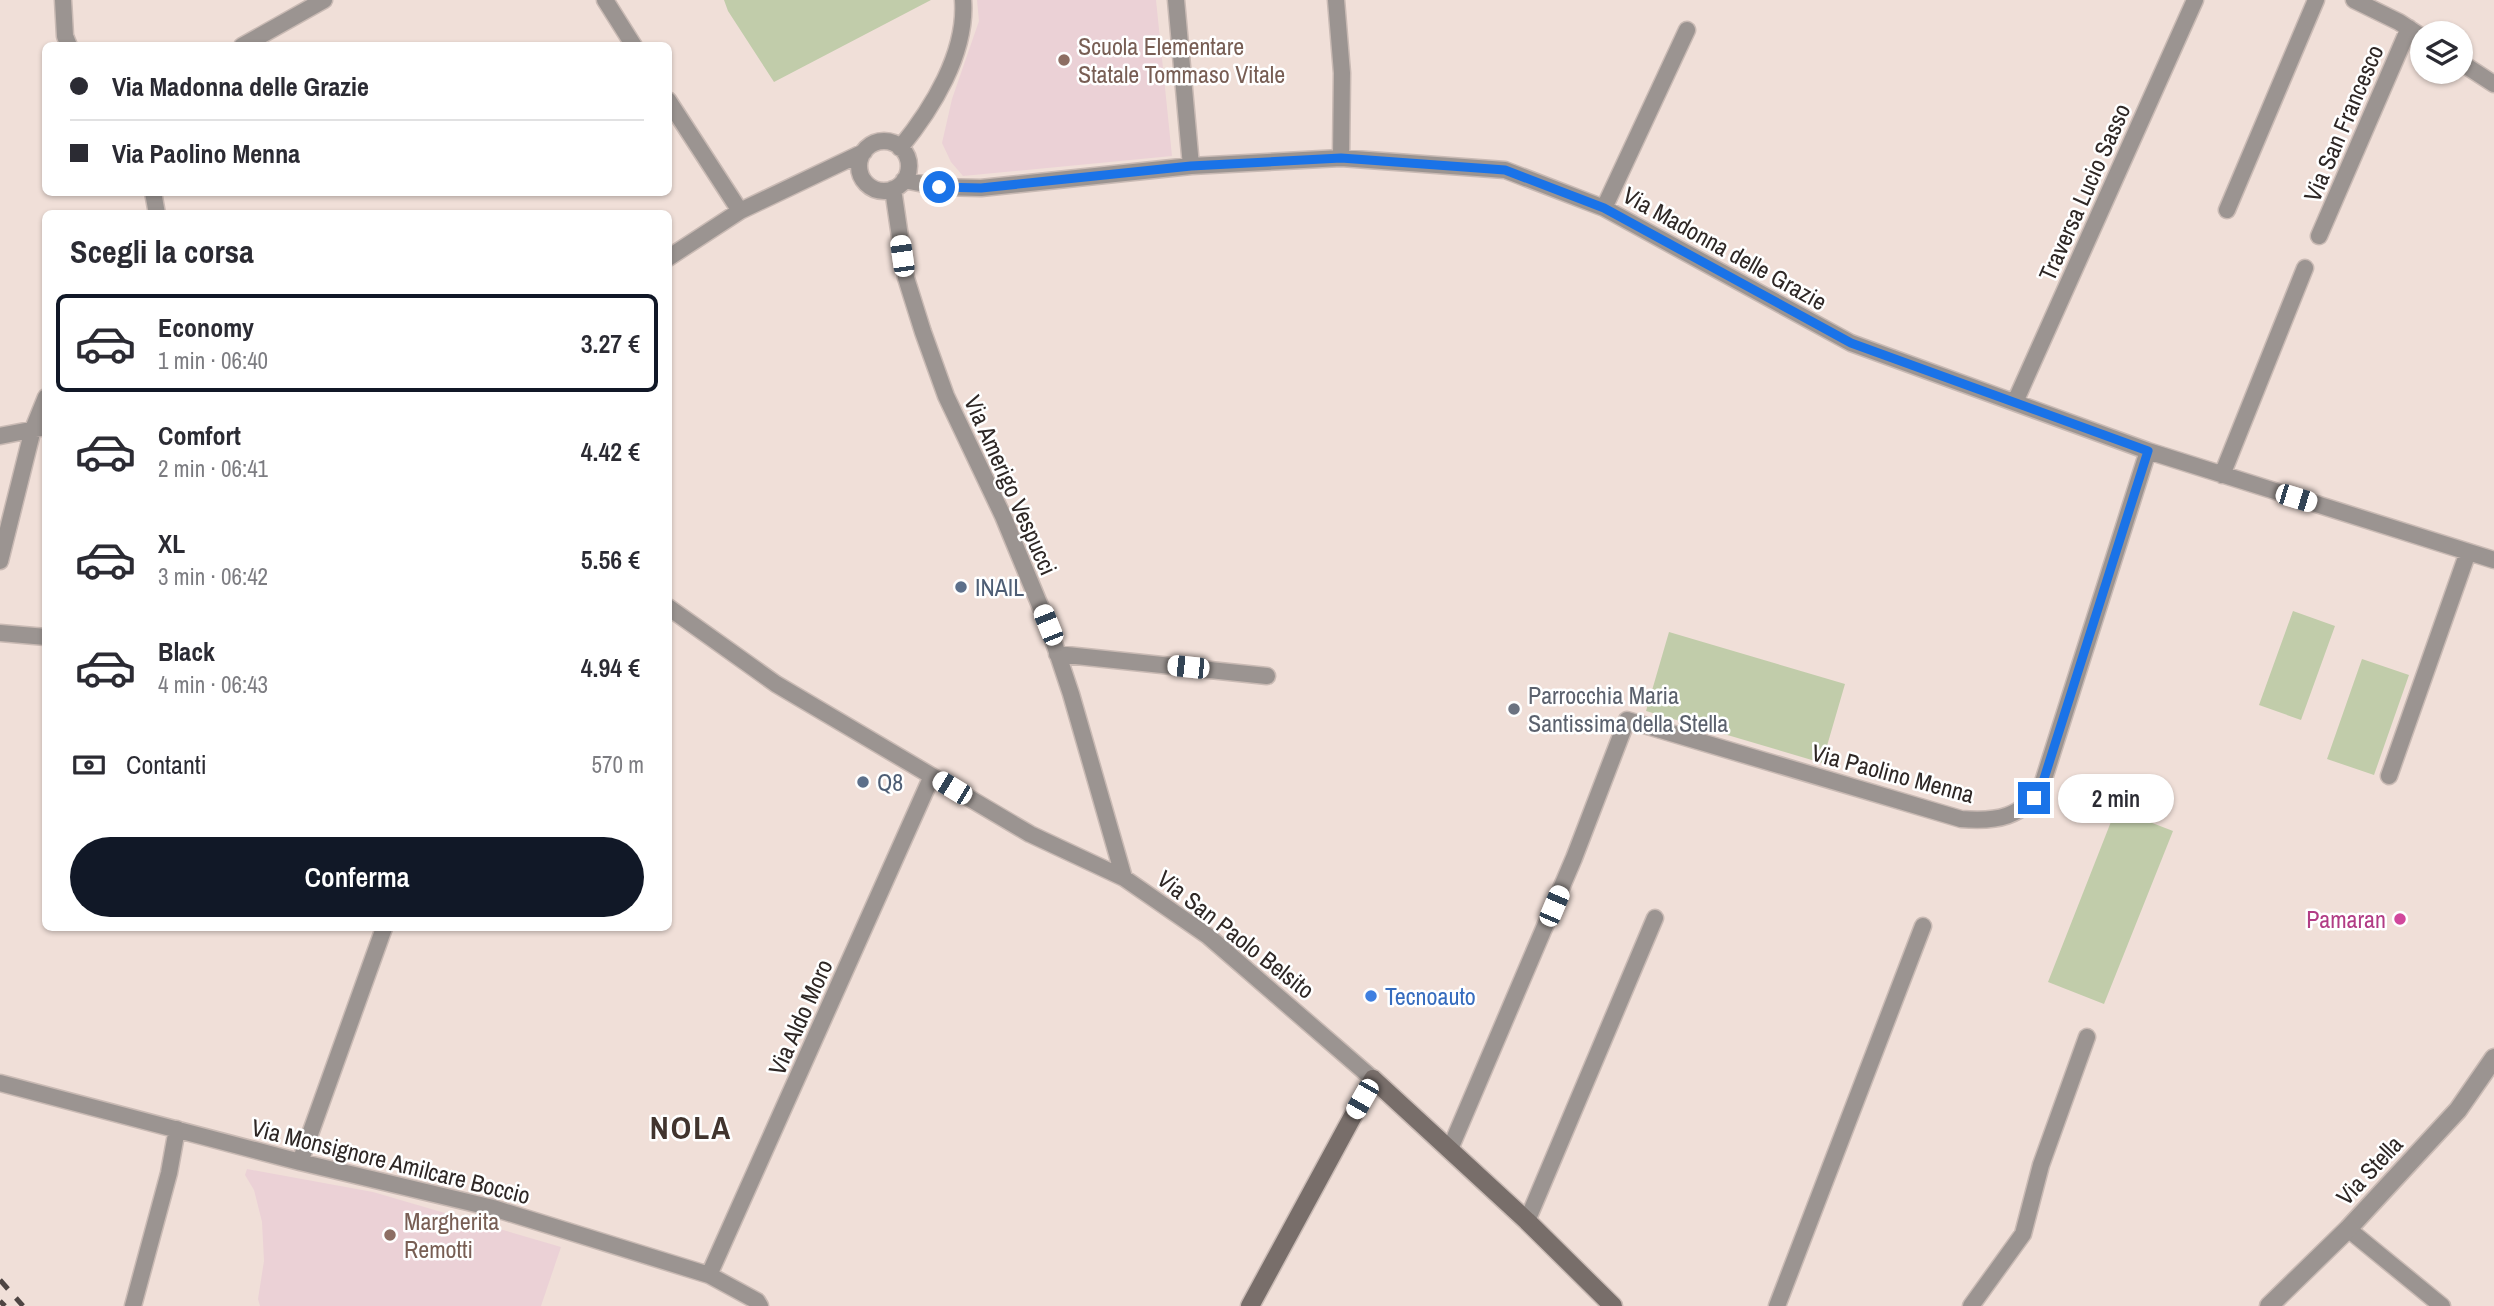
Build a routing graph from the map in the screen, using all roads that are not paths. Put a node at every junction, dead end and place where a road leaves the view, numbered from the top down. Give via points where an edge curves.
1 (63, 0) edge
2 (324, 0) edge
3 (605, 0) edge
4 (963, 0) edge
5 (1176, 0) edge
6 (1336, 0) edge
7 (2195, 0) edge
8 (2316, 0) edge
9 (2354, 0) edge
10 (1686, 30) dead end
11 (2410, 30) edge
12 (67, 42) edge
13 (249, 42) edge
14 (631, 42) edge
15 (2410, 44) edge
16 (2473, 70) edge
17 (2494, 84) edge
18 (672, 106) edge
19 (900, 148) junction
20 (864, 152) junction
21 (1341, 158) junction
22 (1191, 166) junction
23 (898, 185) junction
24 (1604, 208) junction
25 (2227, 210) dead end
26 (740, 211) junction
27 (2319, 236) dead end
28 (672, 255) edge
29 (2305, 268) dead end
30 (2015, 402) junction
31 (39, 428) edge
32 (0, 436) edge
33 (2148, 451) junction
34 (2222, 475) junction
35 (2468, 552) junction
36 (2494, 560) edge
37 (0, 561) edge
38 (672, 610) edge
39 (0, 633) edge
40 (42, 637) edge
41 (1057, 654) junction
42 (1267, 676) dead end
43 (932, 776) junction
44 (2389, 776) dead end
45 (1124, 878) junction
46 (1655, 918) dead end
47 (1923, 926) dead end
48 (383, 931) edge
49 (2087, 1037) dead end
50 (2494, 1058) edge
51 (1374, 1079) junction
52 (0, 1083) edge
53 (177, 1129) junction
54 (1450, 1149) junction
55 (300, 1162) junction
56 (1527, 1221) junction
57 (2348, 1229) junction
58 (709, 1275) junction
59 (133, 1306) edge
60 (760, 1306) edge
61 (1250, 1306) edge
62 (1613, 1306) edge
63 (1777, 1306) edge
64 (1971, 1306) edge
65 (2269, 1306) edge
66 (2442, 1306) edge

1 - 12 street
2 - 13 street
3 - 14 street
4 - 19 street via 960,35 946,76 925,116
5 - 22 street
6 - 21 street via 1342,73
7 - 30 street, Traversa Lucio Sasso
8 - 25 street
9 - 11 street, Via San Francesco
10 - 24 street
15 - 27 street, Via San Francesco
16 - 17 street
18 - 26 street
19 - 20 street via 879,142
19 - 23 street via 908,169
20 - 23 street via 859,167 864,181 877,190
20 - 26 street
21 - 22 street, Via Madonna delle Grazie
21 - 24 street, Via Madonna delle Grazie via 1505,170
22 - 23 street, Via Madonna delle Grazie via 981,188
23 - 41 street, Via Amerigo Vespucci via 906,278 923,332
24 - 30 street, Via Madonna delle Grazie via 1851,343
26 - 28 street
29 - 34 street
30 - 33 street, Via Madonna delle Grazie
31 - 32 street
31 - 37 street
33 - 34 street, Via Madonna delle Grazie
33 - 54 street, Via Paolino Menna via 2042,785 2034,798 2008,816 1987,821 1961,819 1627,720 1574,858
34 - 35 street, Via Madonna delle Grazie
35 - 36 street, Via Madonna delle Grazie
35 - 44 street
38 - 43 street, Via San Paolo Belsito via 776,684
39 - 40 street
41 - 42 street
41 - 45 street, Via Amerigo Vespucci
43 - 45 street, Via San Paolo Belsito via 1030,834
43 - 58 street, Via Aldo Moro
45 - 51 street, Via San Paolo Belsito via 1208,936
46 - 56 street
47 - 63 street
48 - 55 street
49 - 64 street via 2041,1165 2023,1234
50 - 57 street, Via Stella via 2458,1110
51 - 54 main road, Via San Paolo Belsito
51 - 61 main road
52 - 53 street, Via Monsignore Amilcare Boccio
53 - 55 street, Via Monsignore Amilcare Boccio
53 - 59 street
54 - 56 main road, Via San Paolo Belsito
55 - 58 street, Via Monsignore Amilcare Boccio via 493,1208
56 - 62 main road, Via San Paolo Belsito
57 - 65 street, Via Stella
57 - 66 street
58 - 60 street, Via Monsignore Amilcare Boccio

